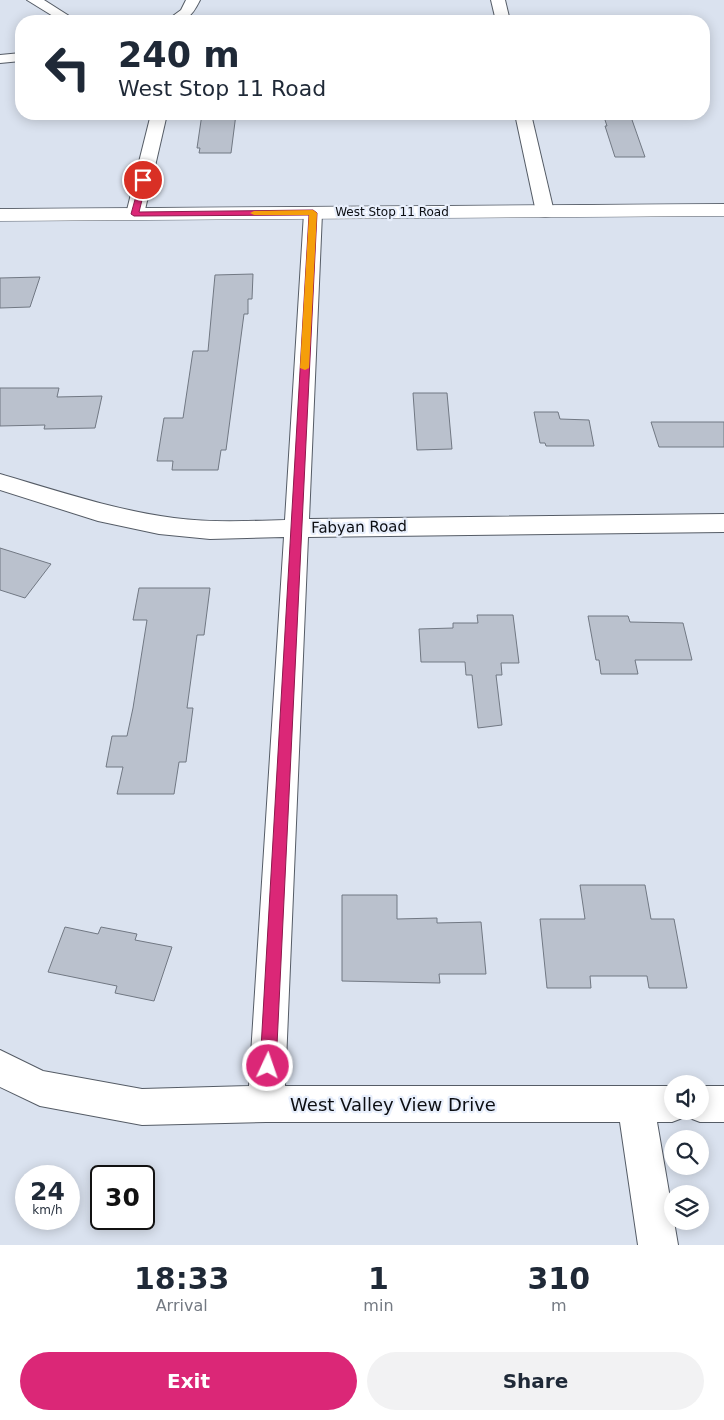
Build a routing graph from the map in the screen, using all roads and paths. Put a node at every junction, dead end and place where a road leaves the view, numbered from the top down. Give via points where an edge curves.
1 (34, 0) edge
2 (193, 0) edge
3 (498, 0) edge
4 (60, 15) edge
5 (182, 15) edge
6 (502, 15) edge
7 (15, 58) edge
8 (0, 59) edge
9 (158, 120) edge
10 (524, 120) edge
11 (724, 210) edge
12 (545, 212) junction
13 (313, 213) junction
14 (134, 214) junction
15 (0, 215) edge
16 (0, 482) edge
17 (724, 523) edge
18 (296, 528) junction
19 (0, 1068) edge
20 (266, 1104) junction
21 (636, 1104) junction
22 (664, 1104) edge
23 (709, 1104) edge
24 (724, 1104) edge
25 (658, 1245) edge

1 - 4 street
2 - 5 street
3 - 6 street
7 - 8 street
9 - 14 street
10 - 12 street
11 - 12 main road, West Stop 11 Road
12 - 13 main road, West Stop 11 Road
13 - 14 main road, West Stop 11 Road
13 - 18 street
14 - 15 main road, West Stop 11 Road
16 - 18 street, Fabyan Road via 83,508 159,525 228,530
17 - 18 street, Fabyan Road
18 - 20 street
19 - 20 street, West Valley View Drive via 40,1088 142,1107
20 - 21 street, West Valley View Drive
21 - 22 street, West Valley View Drive
21 - 25 street
23 - 24 street

